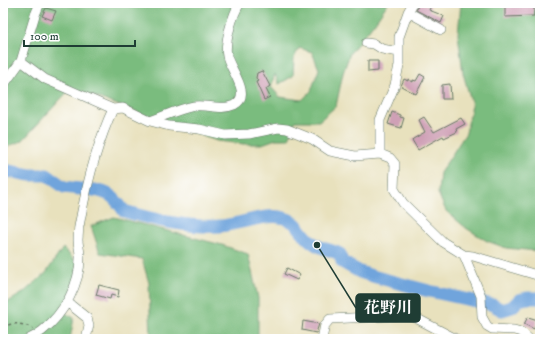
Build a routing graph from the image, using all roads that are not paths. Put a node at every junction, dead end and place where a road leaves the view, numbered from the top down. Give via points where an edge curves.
1 (40, 3) edge
2 (240, 3) edge
3 (413, 3) edge
4 (408, 12) junction
5 (441, 30) dead end
6 (366, 43) dead end
7 (399, 52) junction
8 (21, 61) junction
9 (3, 86) edge
10 (113, 109) junction
11 (150, 120) junction
12 (380, 154) junction
13 (464, 255) junction
14 (540, 276) edge
15 (67, 302) junction
16 (29, 339) edge
17 (86, 339) edge
18 (322, 339) edge
19 (456, 339) edge
20 (530, 339) edge

1 - 8 street
2 - 11 street via 235,11 227,45 227,56 242,89 237,103 224,107 195,106
3 - 4 street
4 - 5 street
4 - 7 street via 399,37
6 - 7 street
7 - 12 street via 395,85 380,120
8 - 9 street
8 - 10 street via 45,79
10 - 11 street via 123,108
10 - 15 street via 101,135 92,168 78,239 78,276
11 - 12 street via 169,126 232,135 287,129 312,139 330,151 355,156
12 - 13 street via 390,158 395,164 394,189 402,203 443,242
13 - 14 street
13 - 20 street via 481,296 487,326 492,329 521,332
15 - 16 street via 42,332
15 - 17 street via 87,318 89,325
18 - 19 street via 325,325 330,319 410,315

